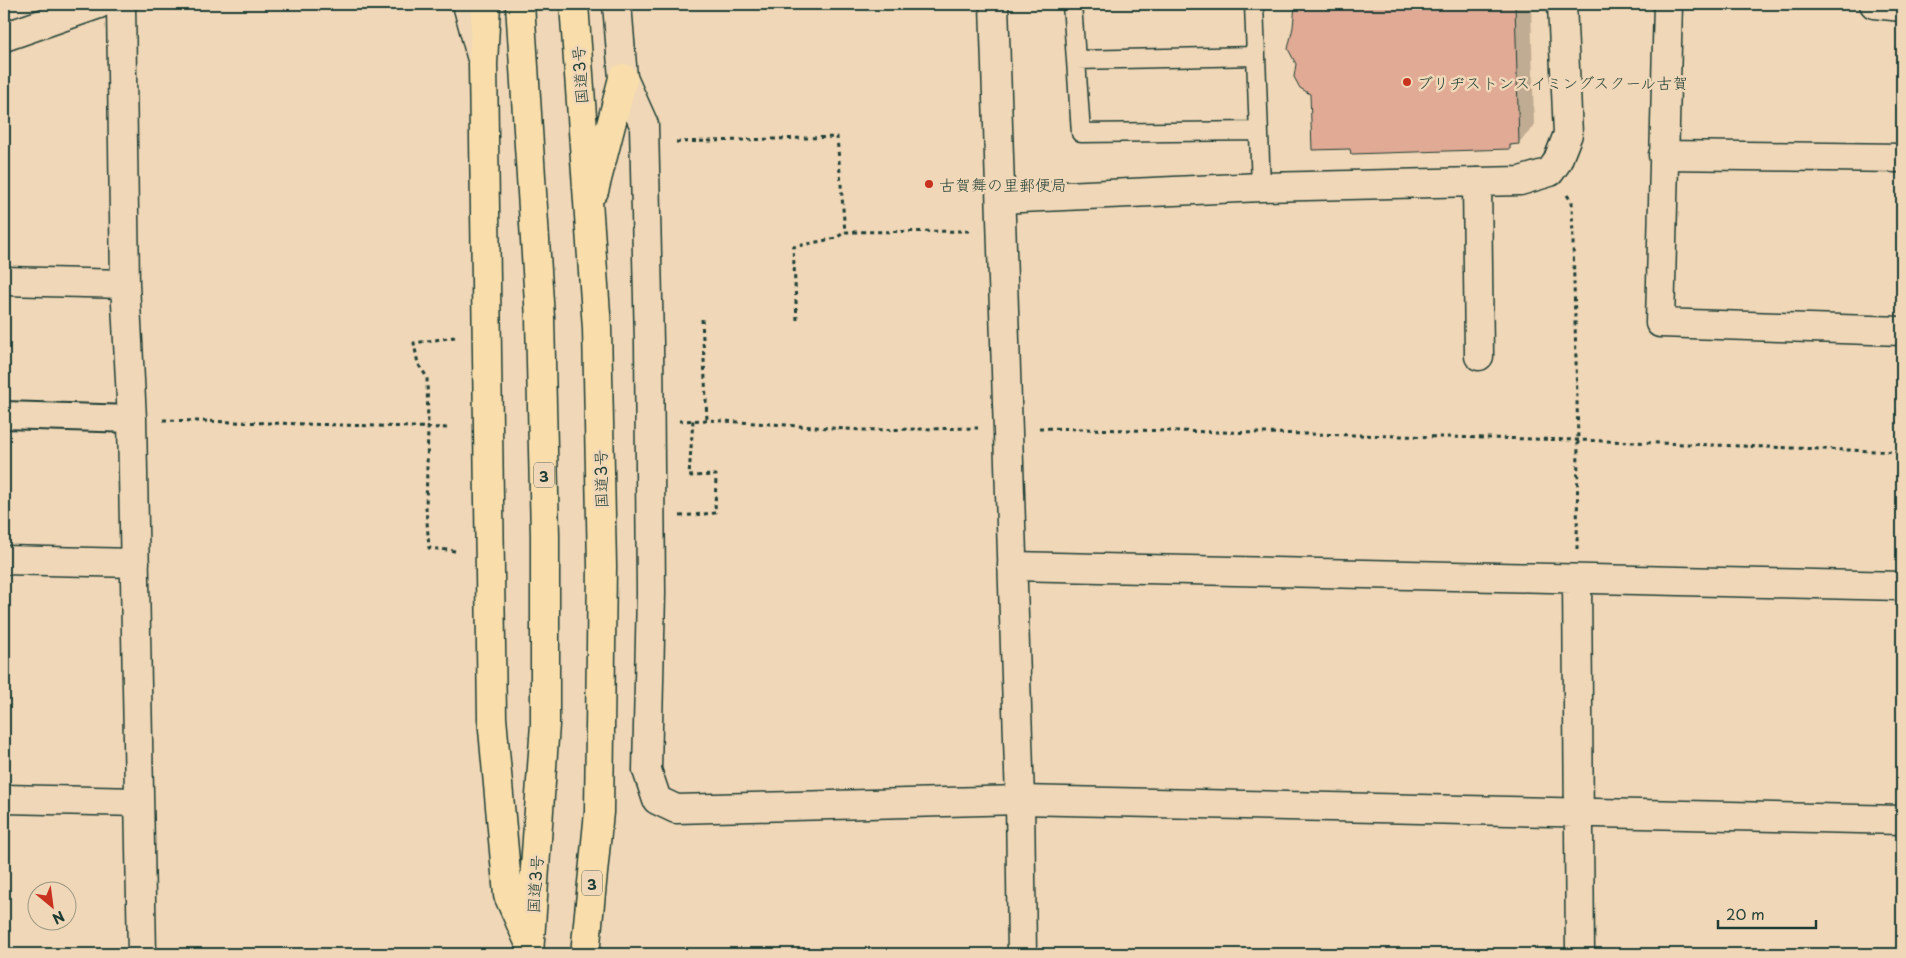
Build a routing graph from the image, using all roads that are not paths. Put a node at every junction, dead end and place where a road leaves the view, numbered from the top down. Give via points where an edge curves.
1 (99, 4) edge
2 (121, 4) edge
3 (467, 4) edge
4 (486, 4) edge
5 (520, 4) edge
6 (574, 4) edge
7 (616, 4) edge
8 (994, 4) edge
9 (1072, 4) edge
10 (1254, 4) edge
11 (1562, 4) edge
12 (1668, 4) edge
13 (1874, 4) edge
14 (1902, 8) edge
15 (4, 37) edge
16 (1256, 56) junction
17 (1076, 60) junction
18 (483, 64) junction
19 (623, 78) junction
20 (1259, 131) junction
21 (1663, 154) junction
22 (1902, 158) edge
23 (1477, 182) junction
24 (1261, 188) junction
25 (1001, 199) junction
26 (589, 215) junction
27 (4, 281) edge
28 (125, 284) junction
29 (1902, 330) edge
30 (1479, 356) dead end
31 (4, 416) edge
32 (132, 419) junction
33 (4, 560) edge
34 (135, 563) junction
35 (1012, 566) junction
36 (1577, 580) junction
37 (1902, 586) edge
38 (4, 799) edge
39 (1020, 800) junction
40 (139, 802) junction
41 (1578, 812) junction
42 (1902, 820) edge
43 (530, 950) edge
44 (142, 954) edge
45 (585, 954) edge
46 (1022, 954) edge
47 (1580, 954) edge

1 - 15 street
2 - 28 street
3 - 18 street
4 - 18 highway
5 - 43 highway, 国道3号 / 3 via 540,318 545,536 545,724
6 - 26 highway, 国道3号 / 3
7 - 19 street
8 - 25 street
9 - 17 lane
10 - 16 lane
11 - 23 street via 1568,134 1558,162 1550,172 1520,181
12 - 21 street
13 - 14 street
16 - 17 lane
16 - 20 lane
17 - 20 lane via 1081,133
18 - 43 highway via 492,718 508,895
19 - 26 highway
19 - 39 street via 644,125 651,583 647,770 657,800 676,809
20 - 24 lane
21 - 22 street
21 - 29 street via 1660,324
23 - 24 street
23 - 30 street
24 - 25 street
25 - 35 street
26 - 45 highway, 国道3号 / 3 via 597,328 602,566 599,812
27 - 28 street
28 - 32 street
31 - 32 street
32 - 34 street
33 - 34 street
34 - 40 street
35 - 36 street
35 - 39 street
36 - 37 street
36 - 41 street
38 - 40 street
39 - 41 street
39 - 46 street
40 - 44 street
41 - 42 street
41 - 47 street

